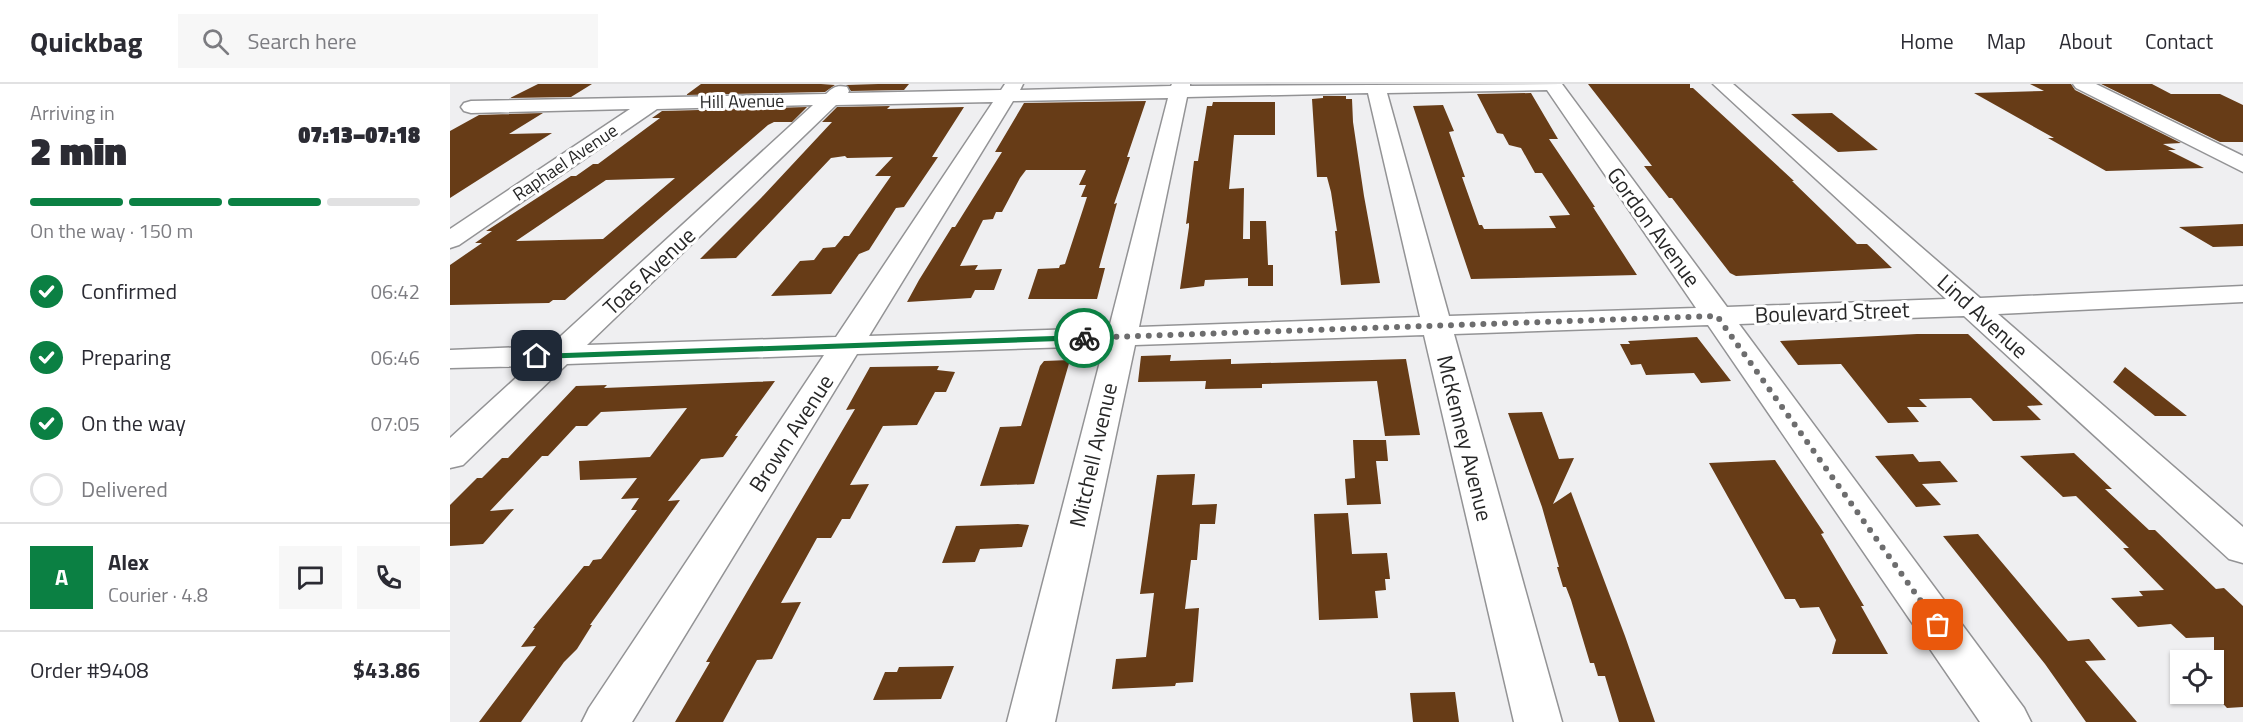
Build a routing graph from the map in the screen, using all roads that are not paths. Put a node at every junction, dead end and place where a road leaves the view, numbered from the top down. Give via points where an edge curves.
1 (680, 84) edge
2 (1553, 84) edge
3 (1722, 84) edge
4 (2082, 84) edge
5 (1375, 86) edge
6 (506, 88) dead end
7 (1180, 88) edge
8 (1011, 90) edge
9 (840, 91) edge
10 (653, 103) junction
11 (2243, 165) edge
12 (450, 240) edge
13 (2243, 294) edge
14 (1973, 307) junction
15 (1717, 316) junction
16 (1436, 326) junction
17 (1121, 337) junction
18 (847, 346) junction
19 (559, 356) junction
20 (450, 359) edge
21 (450, 457) edge
22 (2243, 549) edge
23 (606, 722) edge
24 (1031, 722) edge
25 (1538, 722) edge
26 (2007, 722) edge

1 - 10 street, Raphael Avenue
2 - 5 street, Hill Avenue
2 - 15 street, Gordon Avenue
3 - 14 street, Lind Avenue
4 - 11 street
5 - 7 street, Hill Avenue
5 - 16 street, McKenney Avenue
6 - 10 street, Hill Avenue via 466,101
7 - 8 street, Hill Avenue
7 - 17 street, Mitchell Avenue
8 - 9 street, Hill Avenue
8 - 18 street, Brown Avenue
9 - 10 street, Hill Avenue
9 - 19 street, Toas Avenue
10 - 12 street, Raphael Avenue
13 - 14 street, Boulevard Street
14 - 15 street, Boulevard Street
14 - 22 street, Lind Avenue
15 - 16 street, Boulevard Street
15 - 26 street, Gordon Avenue
16 - 17 street, Boulevard Street
16 - 25 street, McKenney Avenue
17 - 18 street, Boulevard Street
17 - 24 street, Mitchell Avenue
18 - 19 street, Boulevard Street
18 - 23 street, Brown Avenue
19 - 20 street, Boulevard Street
19 - 21 street, Toas Avenue

